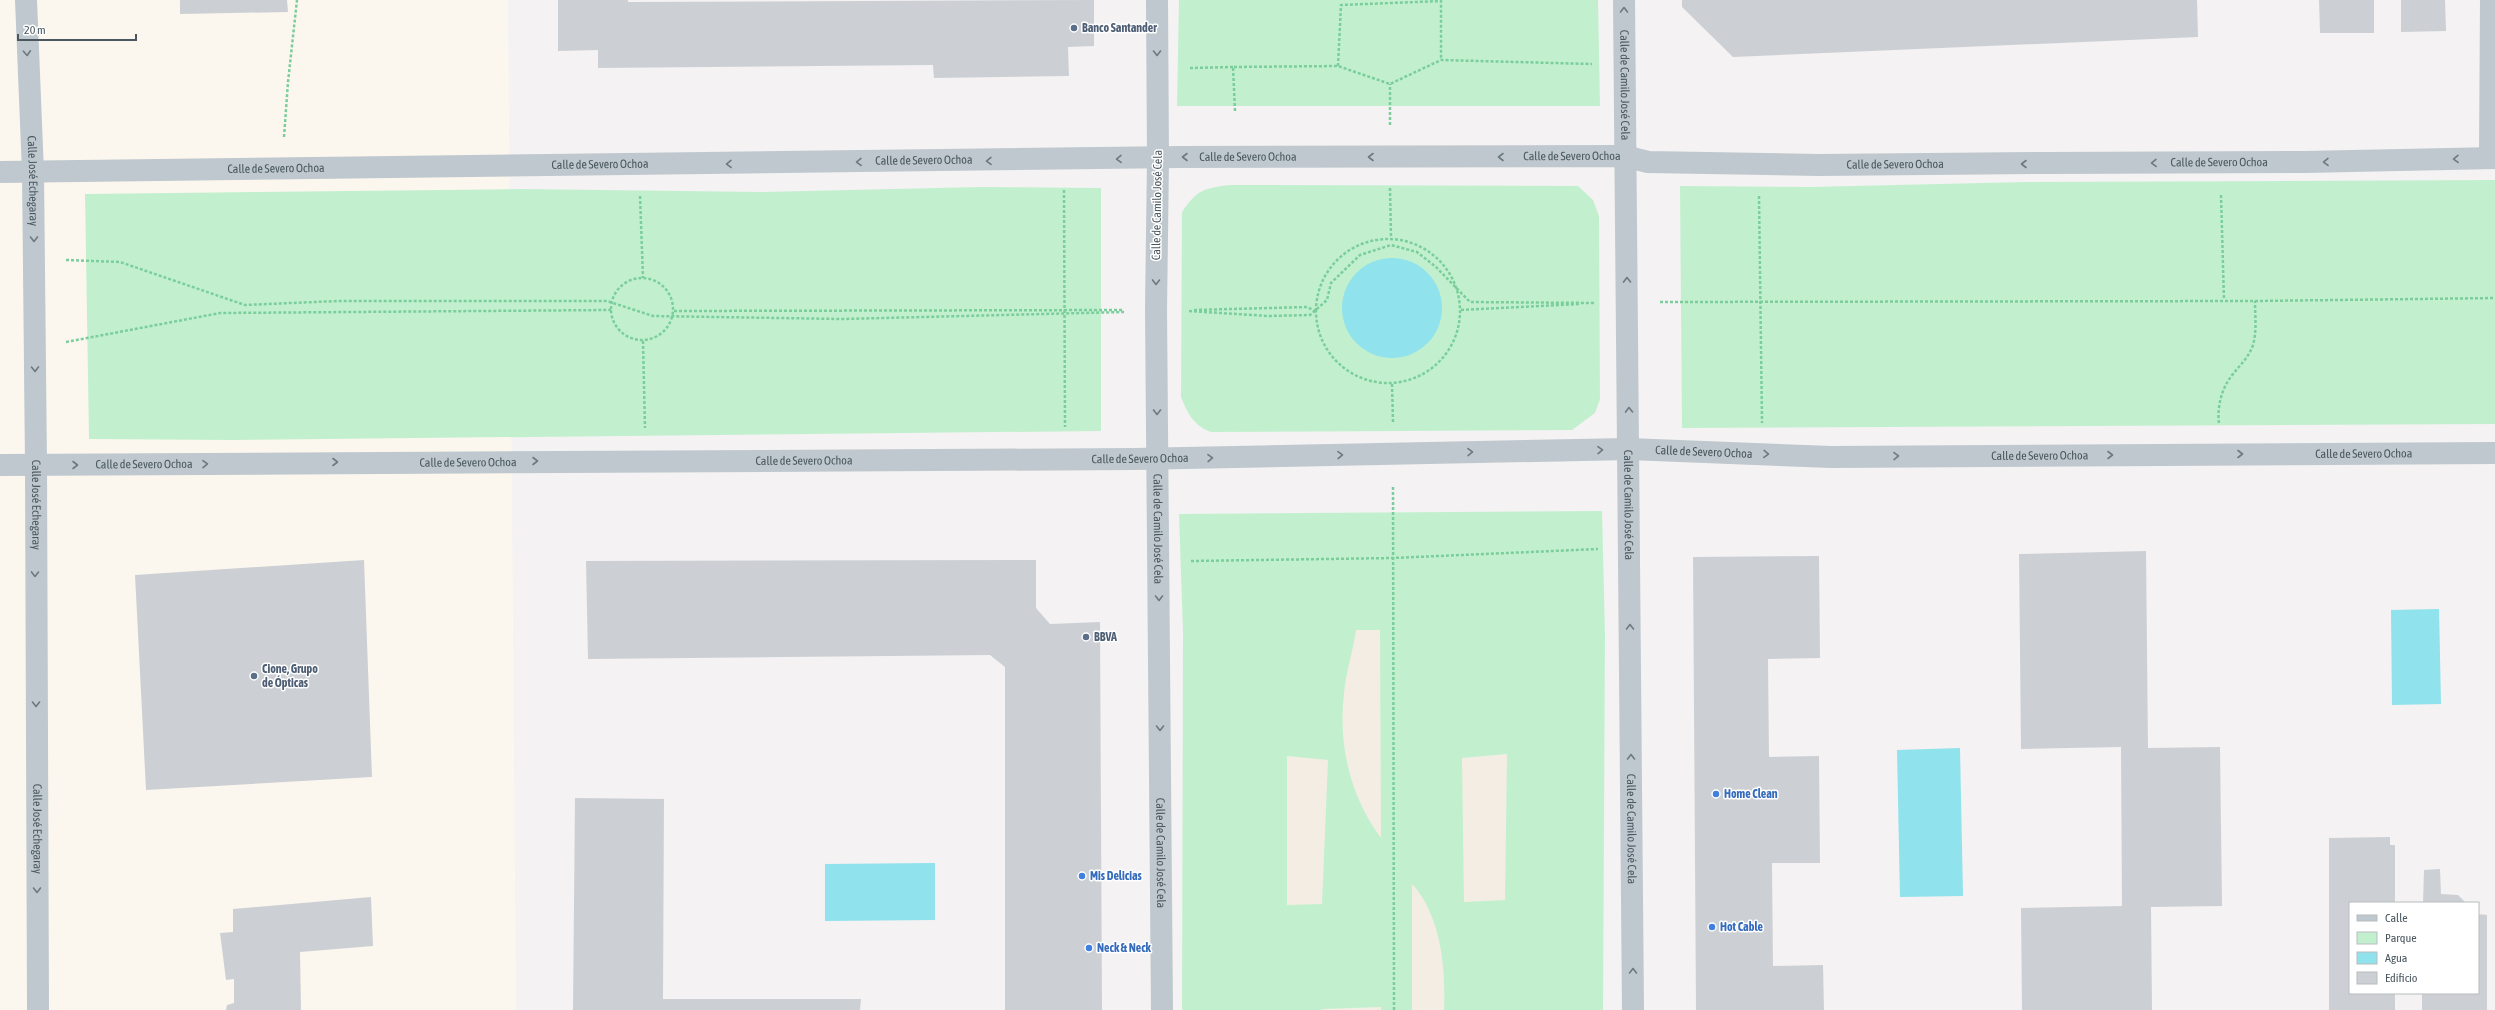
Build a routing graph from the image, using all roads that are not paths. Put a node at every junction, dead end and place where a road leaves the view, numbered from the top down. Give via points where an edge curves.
1 (26, 0) edge
2 (1157, 0) edge
3 (1624, 0) edge
4 (2488, 0) edge
5 (1624, 156) junction
6 (2491, 158) edge
7 (1158, 159) junction
8 (0, 172) edge
9 (33, 172) junction
10 (1630, 449) junction
11 (2495, 453) edge
12 (1157, 459) junction
13 (0, 465) edge
14 (36, 465) junction
15 (38, 1010) edge
16 (1162, 1010) edge
17 (1633, 1010) edge

1 -> 9 street, Calle José Echegaray
2 -> 7 street, Calle de Camilo José Cela
5 -> 3 street, Calle de Camilo José Cela
4 - 6 lane
6 -> 5 street, Calle de Severo Ochoa via 1759,164 1648,162
5 -> 7 street, Calle de Severo Ochoa
10 -> 5 street, Calle de Camilo José Cela
7 -> 9 street, Calle de Severo Ochoa
7 -> 12 street, Calle de Camilo José Cela
8 - 9 street, Calle de Severo Ochoa
9 -> 14 street, Calle José Echegaray
10 -> 11 street, Calle de Severo Ochoa via 1838,457
12 -> 10 street, Calle de Severo Ochoa
17 -> 10 street, Calle de Camilo José Cela
14 -> 12 street, Calle de Severo Ochoa
12 -> 16 street, Calle de Camilo José Cela
13 - 14 street, Calle de Severo Ochoa
14 -> 15 street, Calle José Echegaray

